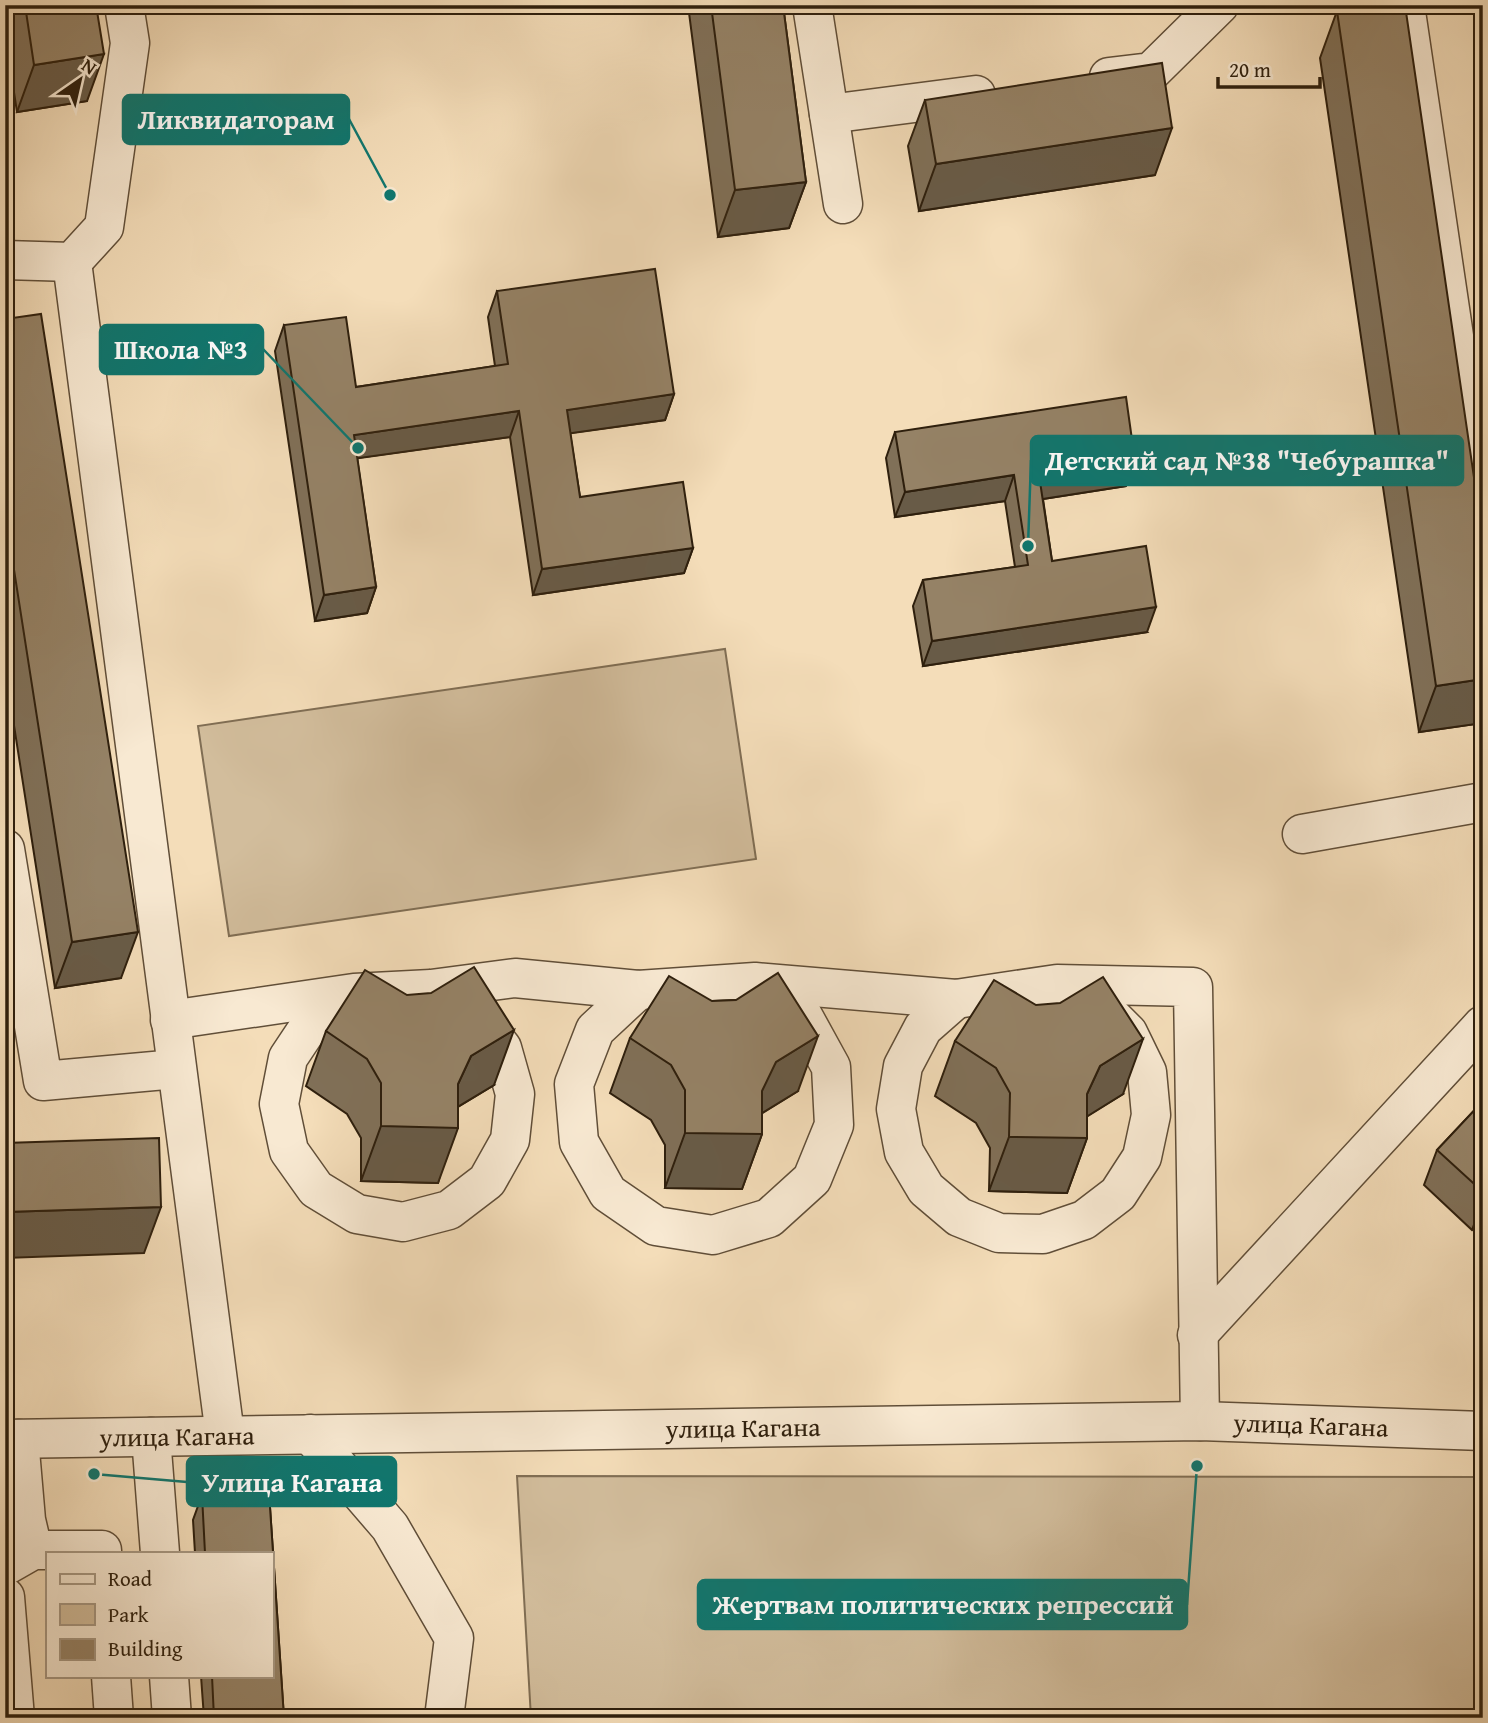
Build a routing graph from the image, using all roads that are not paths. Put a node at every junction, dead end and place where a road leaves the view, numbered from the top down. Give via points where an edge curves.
1 (124, 5) edge
2 (812, 5) edge
3 (1219, 5) edge
4 (1405, 5) edge
5 (1076, 81) edge
6 (1008, 90) edge
7 (829, 114) junction
8 (843, 204) dead end
9 (5, 260) edge
10 (72, 262) junction
11 (1483, 532) edge
12 (1483, 802) edge
13 (1302, 834) dead end
14 (5, 849) edge
15 (755, 982) junction
16 (1057, 984) junction
17 (431, 989) junction
18 (638, 990) junction
19 (354, 993) junction
20 (956, 999) junction
21 (170, 1020) junction
22 (1483, 1025) edge
23 (176, 1069) junction
24 (1197, 1335) junction
25 (1200, 1421) junction
26 (1483, 1431) edge
27 (310, 1434) junction
28 (225, 1435) junction
29 (151, 1437) junction
30 (12, 1439) edge
31 (81, 1552) edge
32 (102, 1552) edge
33 (160, 1552) edge
34 (46, 1555) edge
35 (19, 1558) edge
36 (5, 1597) edge
37 (111, 1678) edge
38 (169, 1678) edge
39 (15, 1718) edge
40 (114, 1718) edge
41 (172, 1718) edge
42 (444, 1718) edge

1 - 10 street via 130,43 104,227
2 - 7 street
3 - 5 street via 1151,72
4 - 11 street
6 - 7 street
7 - 8 street
9 - 10 street
10 - 21 street
12 - 13 street
14 - 23 street via 43,1081
15 - 18 street
15 - 18 street via 803,1016 831,1067 834,1125 812,1179 804,1187 769,1218 713,1235 656,1226 608,1193 579,1142 574,1084 595,1030
15 - 20 street
16 - 20 street
16 - 20 street via 1097,1002 1128,1033 1147,1072 1151,1115 1142,1157 1118,1194 1084,1220 1042,1234 999,1233 958,1217 926,1189 904,1152 896,1109 903,1066 923,1028
16 - 24 street via 1193,987
17 - 18 street via 514,978
17 - 19 street
17 - 19 street via 472,1012 502,1048 515,1094 510,1140 486,1181 449,1210 403,1222 356,1214 316,1189 289,1151 279,1104 288,1058 314,1019
19 - 21 street
21 - 23 street
22 - 24 street
23 - 28 street
24 - 25 street
25 - 26 street, улица Кагана
25 - 27 street, улица Кагана
27 - 28 street, улица Кагана
27 - 42 street via 390,1527 454,1638
28 - 29 street, улица Кагана
29 - 30 street, улица Кагана
29 - 33 street
30 - 35 street via 26,1520
31 - 32 street
34 - 35 street
36 - 39 street
37 - 40 street
38 - 41 street

